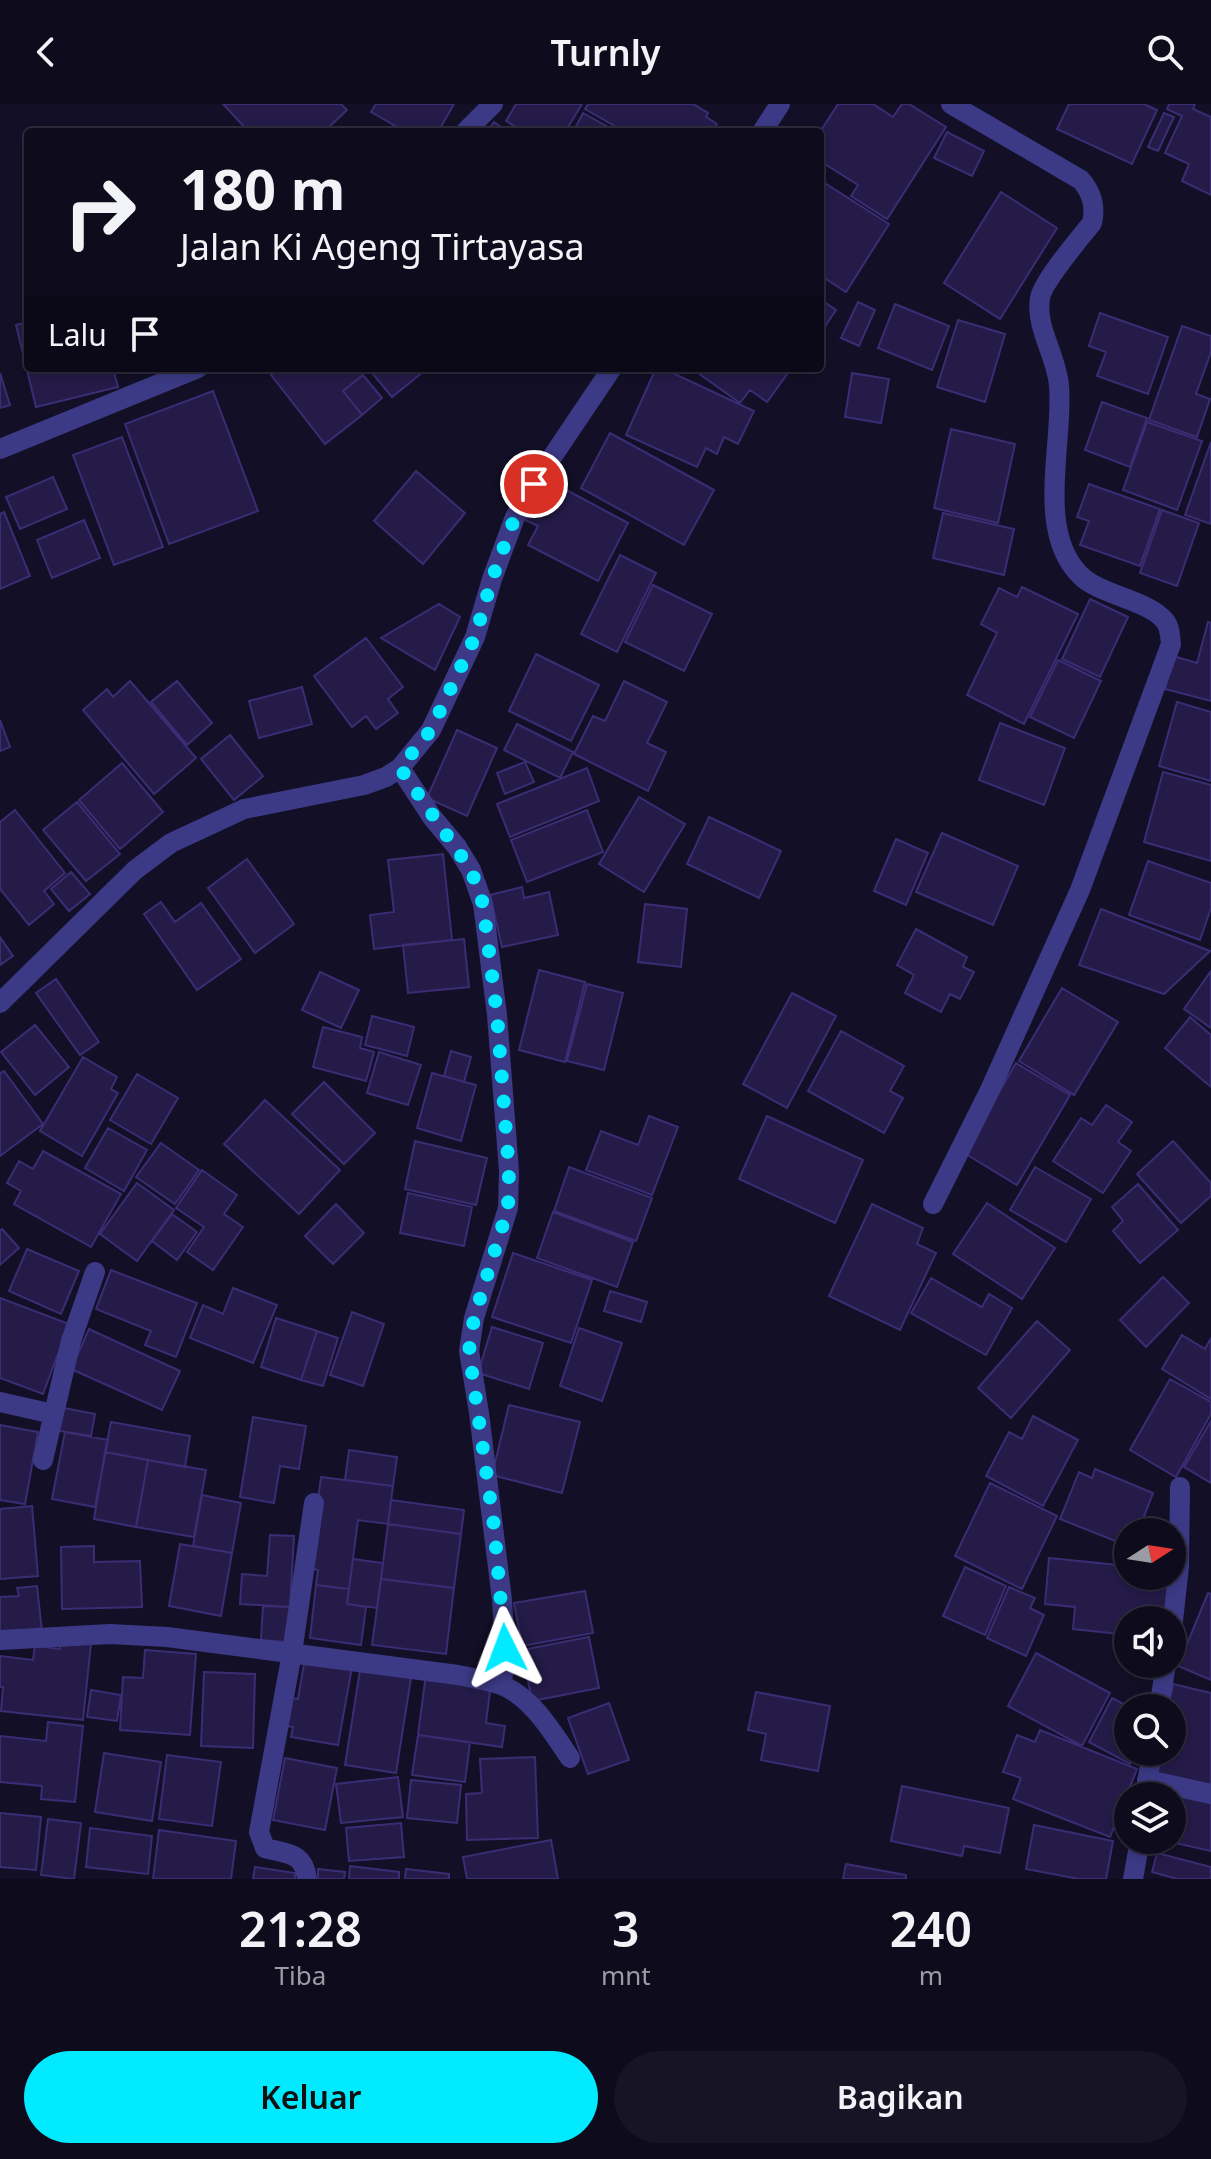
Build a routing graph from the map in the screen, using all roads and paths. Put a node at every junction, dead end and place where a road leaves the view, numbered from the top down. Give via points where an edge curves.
1 (493, 104) edge
2 (780, 104) edge
3 (951, 104) edge
4 (469, 128) edge
5 (765, 128) edge
6 (188, 372) edge
7 (609, 372) edge
8 (0, 449) edge
9 (400, 768) junction
10 (0, 1003) edge
11 (933, 1204) dead end
12 (95, 1272) dead end
13 (0, 1402) edge
14 (53, 1414) junction
15 (43, 1460) dead end
16 (1180, 1487) dead end
17 (314, 1503) dead end
18 (1175, 1606) edge
19 (0, 1640) edge
20 (292, 1653) junction
21 (502, 1685) junction
22 (570, 1758) dead end
23 (1186, 1792) edge
24 (1211, 1794) edge
25 (1137, 1854) edge
26 (307, 1879) edge
27 (1133, 1879) edge

1 - 4 street
2 - 5 street
3 - 11 street via 1081,180 1093,199 1092,223 1040,299 1041,323 1059,384 1058,531 1081,576 1158,614 1169,629 1171,644 1080,890
6 - 8 street
7 - 9 street via 515,517 475,637 431,730
9 - 10 street via 364,785 244,809 171,843 135,870
9 - 21 street via 471,870 483,904 497,1015 508,1208 469,1351 502,1600
12 - 14 street
13 - 14 street
14 - 15 street
16 - 18 street
17 - 20 street
19 - 20 street via 110,1634
20 - 21 street
20 - 26 street via 259,1832 265,1848 296,1856 305,1864
21 - 22 street via 532,1708
23 - 24 street
25 - 27 street

